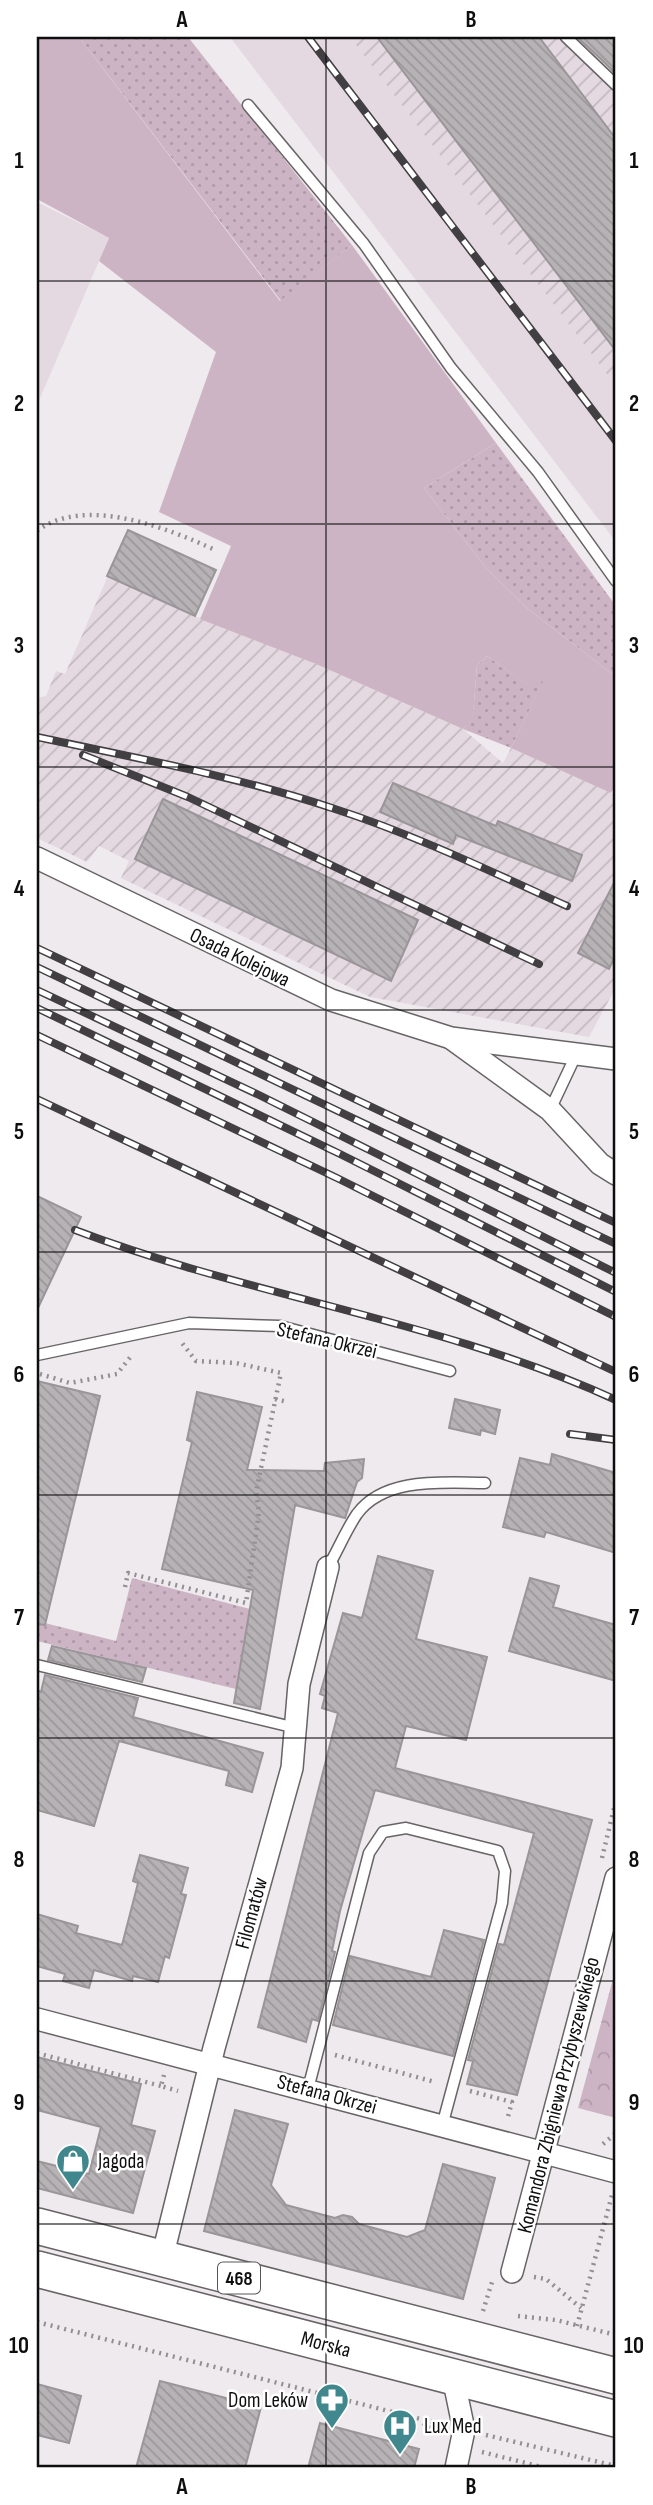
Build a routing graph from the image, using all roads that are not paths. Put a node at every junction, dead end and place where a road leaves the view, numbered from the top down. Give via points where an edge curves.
1 (566, 37) edge
2 (616, 85) edge
3 (248, 105) dead end
4 (616, 581) edge
5 (37, 858) edge
6 (451, 1038) junction
7 (576, 1055) junction
8 (616, 1059) edge
9 (550, 1110) junction
10 (616, 1174) edge
11 (37, 1355) edge
12 (450, 1371) dead end
13 (485, 1483) dead end
14 (328, 1567) joint
15 (37, 1665) edge
16 (296, 1728) junction
17 (616, 1878) edge
18 (37, 2019) edge
19 (210, 2063) junction
20 (309, 2089) junction
21 (442, 2126) junction
22 (543, 2153) junction
23 (616, 2172) edge
24 (37, 2226) edge
25 (162, 2258) junction
26 (37, 2269) edge
27 (512, 2272) road end
28 (616, 2376) edge
29 (453, 2377) junction
30 (616, 2419) edge
31 (456, 2468) edge

1 - 2 lane
3 - 4 lane via 364,244 451,368 538,472
5 - 6 street, Osada Kolejowa via 331,1000
6 - 7 street, Osada Kolejowa
6 - 9 street, Osada Kolejowa
7 - 8 street, Osada Kolejowa
7 - 9 lane
9 - 10 street, Osada Kolejowa via 600,1164
11 - 12 lane, Stefana Okrzei via 189,1323 280,1326
13 - 14 lane via 418,1483 376,1497 358,1513
14 - 16 street, Filomatów via 299,1684
15 - 16 lane
16 - 19 street, Filomatów via 292,1769
17 - 22 street, Komandora Zbigniewa Przybyszewskiego
18 - 19 street, Stefana Okrzei
19 - 20 street, Stefana Okrzei
19 - 25 street, Filomatów
20 - 21 street, Stefana Okrzei
20 - 21 lane via 369,1853 383,1832 406,1828 498,1851 505,1871 502,1903
21 - 22 street, Stefana Okrzei
22 - 23 street, Stefana Okrzei
22 - 27 street, Komandora Zbigniewa Przybyszewskiego
24 - 25 main road, Morska / 468
25 - 28 main road, Morska / 468
26 - 29 main road, Morska / 468
29 - 30 main road, Morska / 468
29 - 31 street via 463,2438

